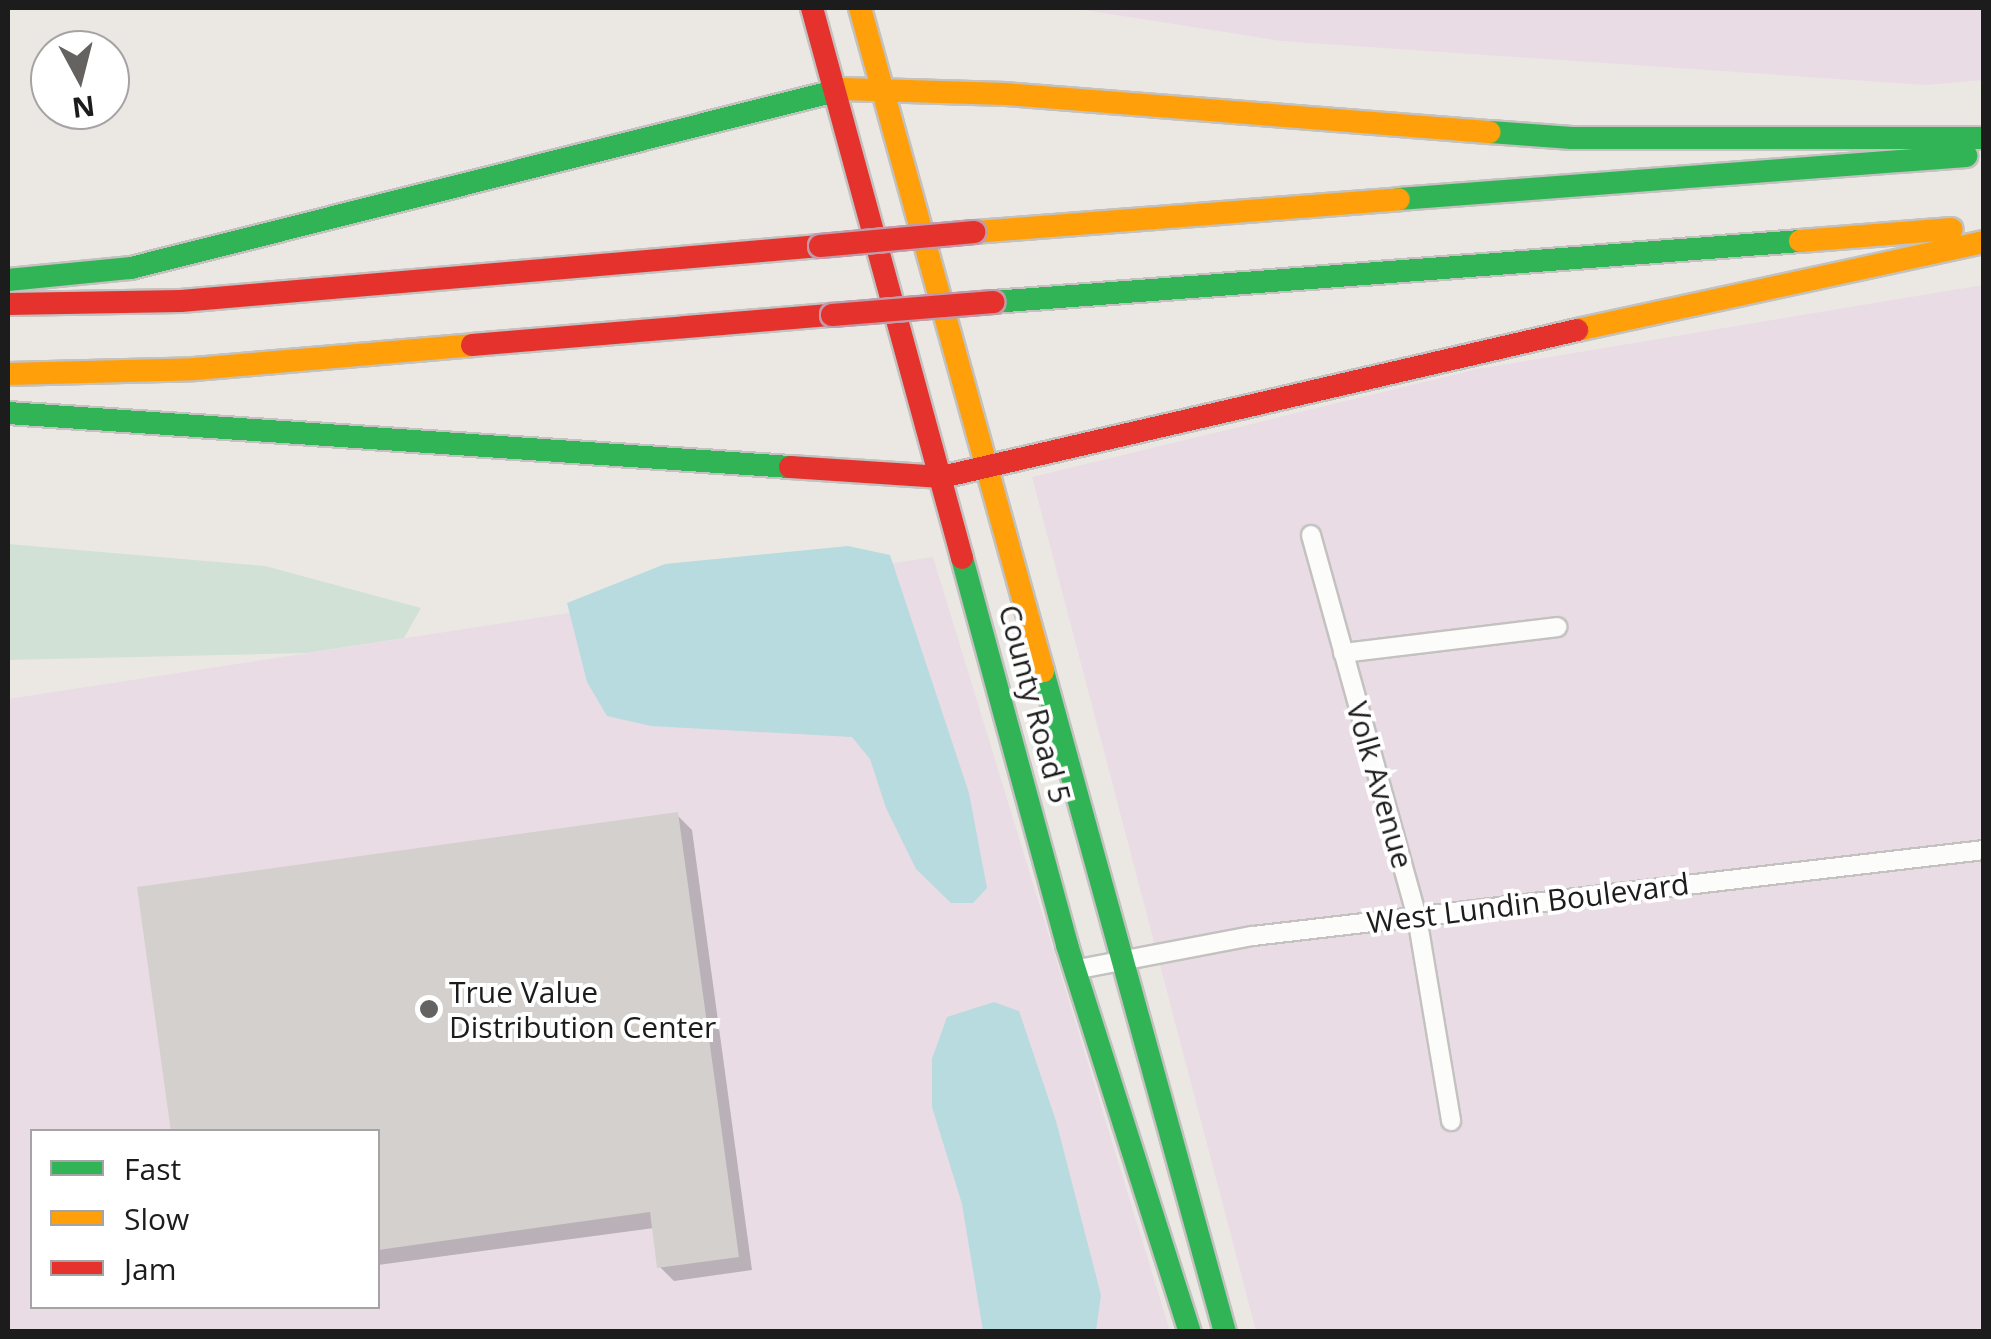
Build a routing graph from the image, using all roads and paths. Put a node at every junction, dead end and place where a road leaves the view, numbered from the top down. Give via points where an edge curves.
1 (812, 8) edge
2 (860, 8) edge
3 (833, 89) junction
4 (882, 89) junction
5 (1984, 138) edge
6 (1984, 154) edge
7 (1984, 226) edge
8 (1984, 242) edge
9 (8, 280) edge
10 (8, 304) edge
11 (8, 374) edge
12 (8, 413) edge
13 (986, 466) junction
14 (942, 477) junction
15 (1311, 534) dead end
16 (1557, 628) dead end
17 (1343, 653) junction
18 (1984, 850) edge
19 (1417, 916) junction
20 (1122, 960) junction
21 (1074, 970) junction
22 (1451, 1121) dead end
23 (1190, 1332) edge
24 (1225, 1332) edge

1 - 3 main road, County Road 5
2 - 4 main road, County Road 5
3 - 4 main road
3 - 9 main road via 131,268
3 - 14 main road, County Road 5
4 - 5 main road via 1572,138
4 - 13 main road, County Road 5
6 - 10 main road, bridge via 181,301
7 - 11 main road, bridge via 194,369
8 - 13 main road via 1848,267
12 - 14 main road
13 - 14 main road
13 - 20 main road, County Road 5
14 - 21 main road, County Road 5
15 - 17 street, Volk Avenue
16 - 17 street
17 - 19 street, Volk Avenue
18 - 19 street, West Lundin Boulevard
19 - 20 street, West Lundin Boulevard
19 - 22 street, Volk Avenue
20 - 21 street, West Lundin Boulevard
20 - 24 main road, County Road 5
21 - 23 main road, County Road 5

